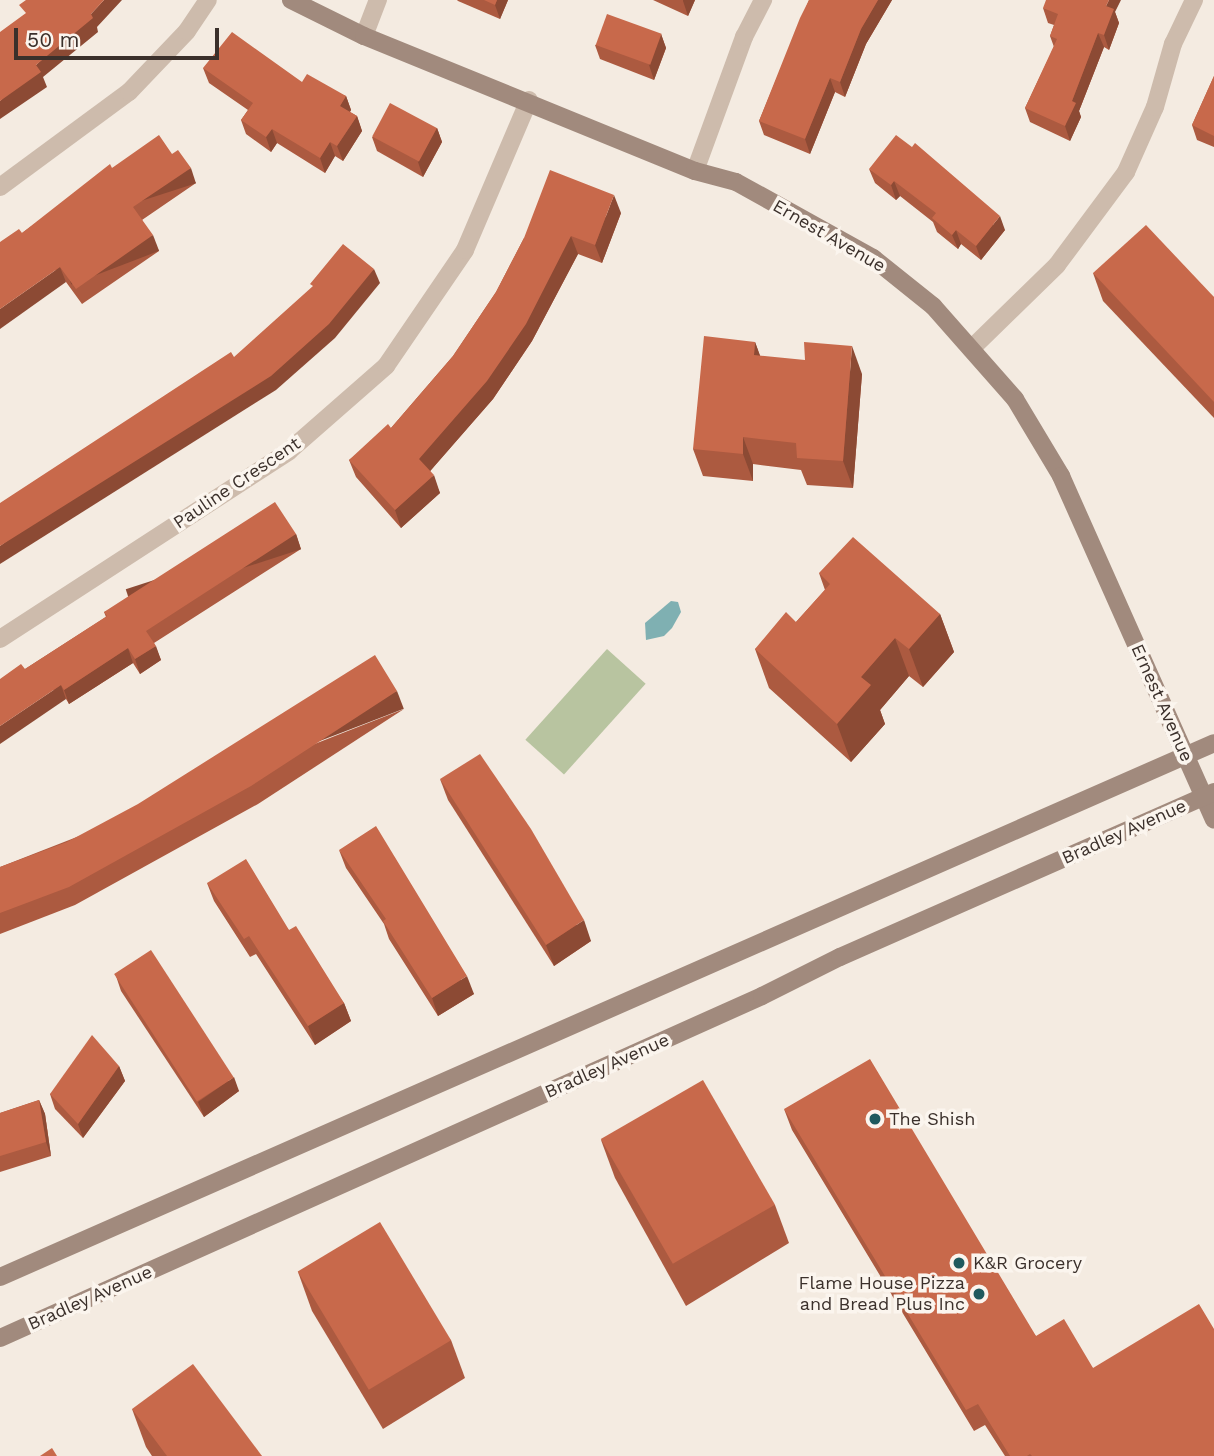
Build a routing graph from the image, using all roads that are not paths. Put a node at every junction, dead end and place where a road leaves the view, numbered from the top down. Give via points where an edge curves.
1 (208, 0) edge
2 (291, 0) edge
3 (378, 0) edge
4 (763, 0) edge
5 (1194, 0) edge
6 (364, 36) junction
7 (529, 100) junction
8 (695, 172) junction
9 (0, 187) edge
10 (971, 349) junction
11 (0, 639) edge
12 (1214, 743) edge
13 (1186, 755) junction
14 (1209, 795) edge
15 (1214, 819) edge
16 (0, 1277) edge
17 (0, 1338) edge

1 - 9 street via 187,31 129,92
2 - 6 main road, Ernest Avenue
3 - 6 street
4 - 8 street via 744,37
5 - 10 street via 1126,172 1057,265
6 - 7 main road, Ernest Avenue
7 - 8 main road, Ernest Avenue
7 - 11 street, Pauline Crescent via 465,250 386,366 289,451
8 - 10 main road, Ernest Avenue via 736,182 873,258 933,306
10 - 13 main road, Ernest Avenue via 1015,399 1061,476
12 - 13 main road
13 - 14 main road, Ernest Avenue
13 - 16 main road
14 - 15 main road, Ernest Avenue
14 - 17 main road, Bradley Avenue

